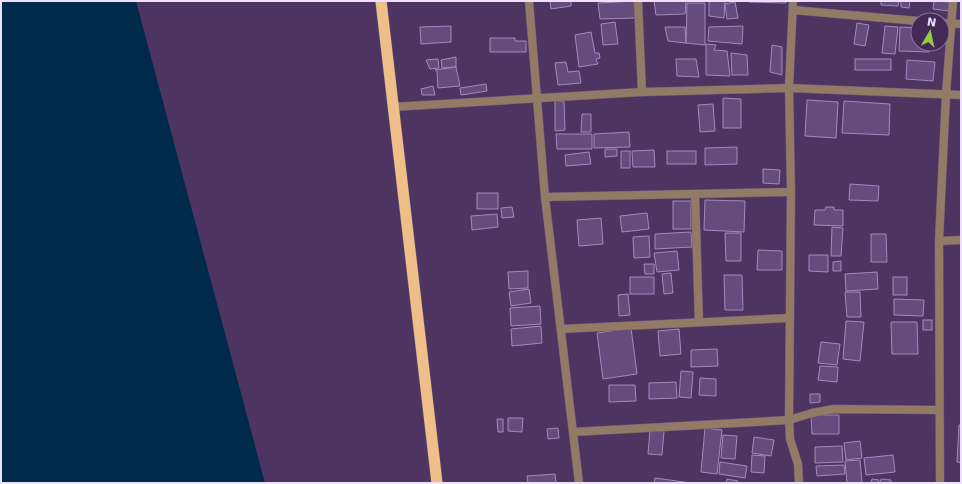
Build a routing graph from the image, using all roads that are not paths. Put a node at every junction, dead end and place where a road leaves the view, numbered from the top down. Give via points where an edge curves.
1 (381, 1) edge
2 (529, 1) edge
3 (638, 1) edge
4 (953, 1) edge
5 (793, 5) edge
6 (910, 20) edge
7 (952, 24) junction
8 (961, 24) edge
9 (789, 88) junction
10 (642, 92) junction
11 (946, 94) junction
12 (961, 94) edge
13 (536, 98) junction
14 (392, 107) junction
15 (791, 192) junction
16 (695, 194) junction
17 (545, 197) junction
18 (961, 240) edge
19 (939, 241) junction
20 (790, 318) junction
21 (699, 322) junction
22 (561, 329) junction
23 (939, 410) junction
24 (789, 420) junction
25 (573, 432) junction
26 (437, 483) edge
27 (579, 483) edge
28 (799, 483) edge
29 (940, 483) edge

1 - 14 highway
2 - 13 street
3 - 10 street
4 - 7 street
5 - 6 street
5 - 9 street
7 - 8 street
7 - 11 street
9 - 10 street
9 - 11 street
9 - 15 street
10 - 13 street
11 - 12 street
11 - 19 street
13 - 14 street
13 - 17 street
14 - 26 highway
15 - 16 street
15 - 20 street
16 - 17 street
16 - 21 street
17 - 22 street
18 - 19 street
19 - 23 street
20 - 21 street
20 - 24 street
21 - 22 street
22 - 25 street
23 - 24 street via 834,409
23 - 29 street
24 - 25 street
24 - 28 street
25 - 27 street

